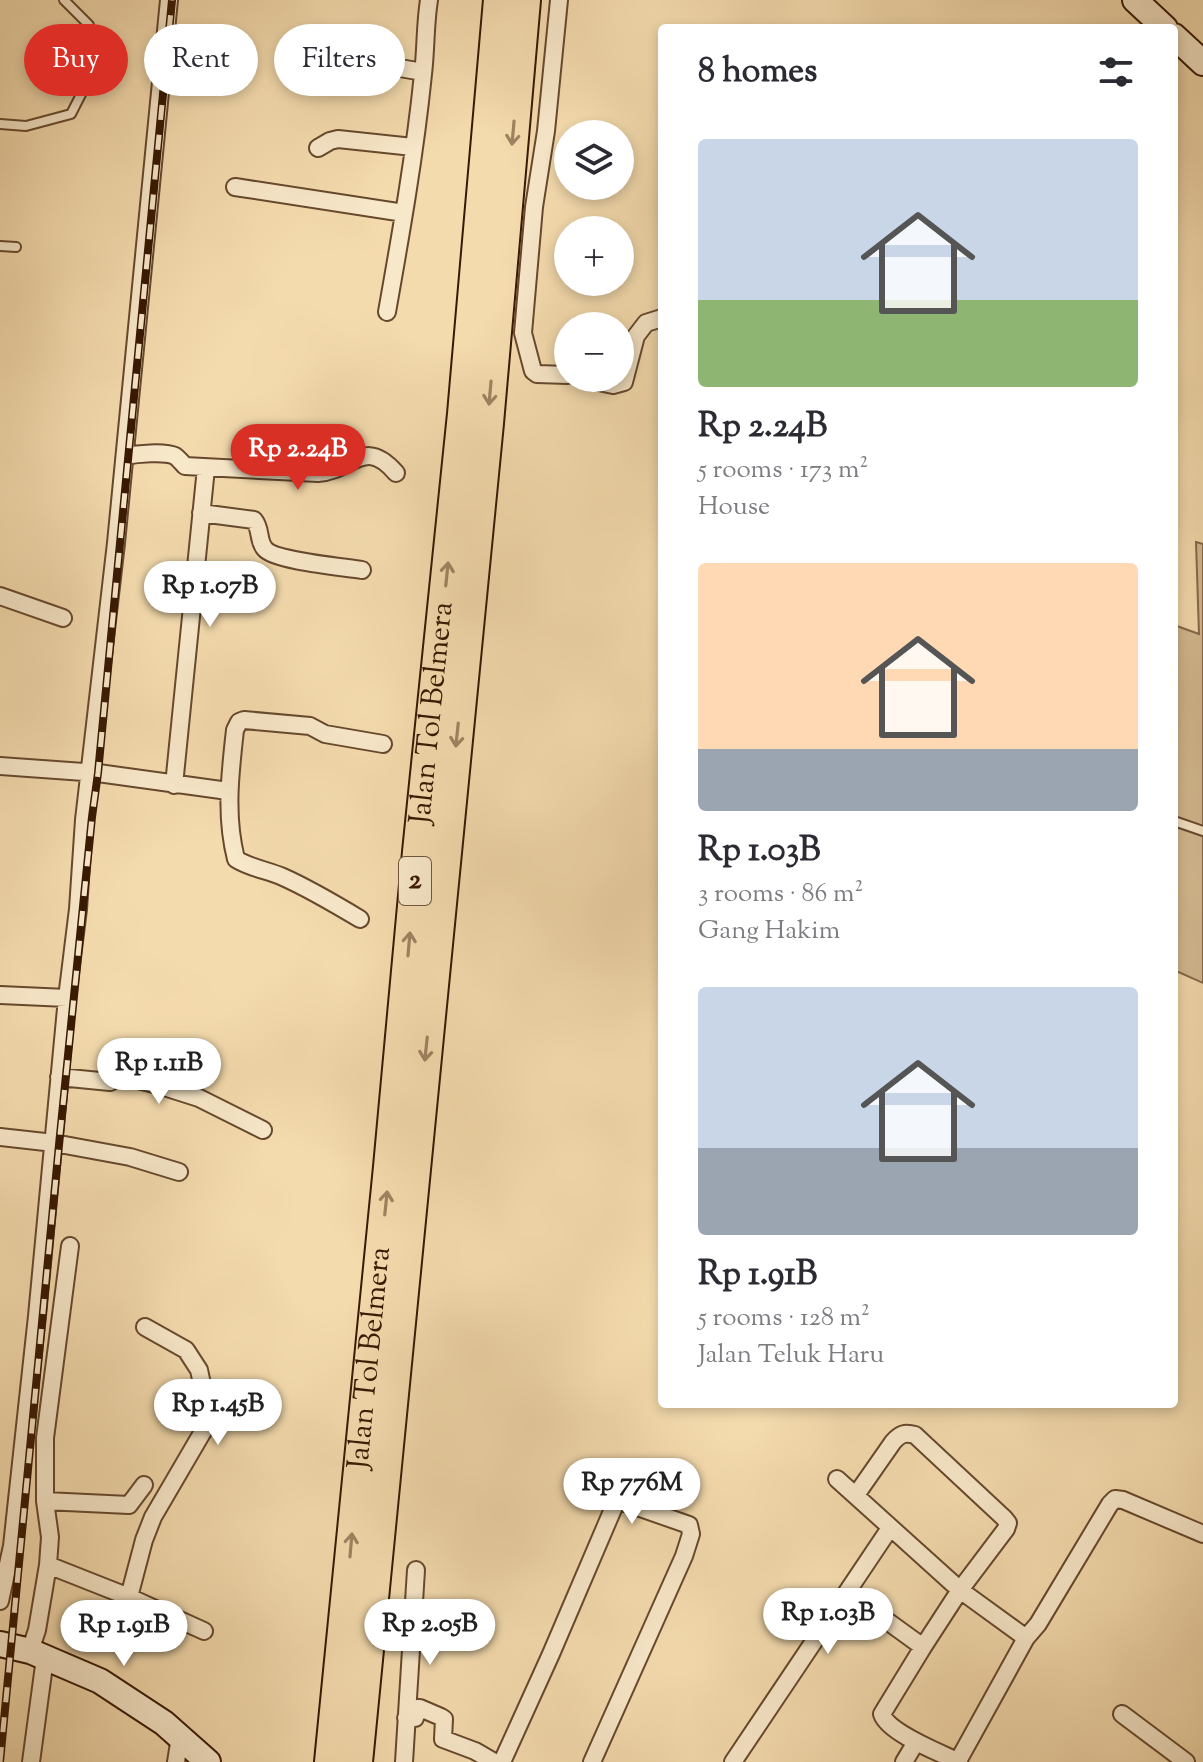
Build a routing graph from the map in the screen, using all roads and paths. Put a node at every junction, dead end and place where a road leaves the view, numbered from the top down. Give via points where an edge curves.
1 (64, 0) edge
2 (169, 0) edge
3 (429, 0) edge
4 (499, 0) edge
5 (525, 0) edge
6 (559, 0) edge
7 (1135, 0) edge
8 (1161, 24) edge
9 (1178, 40) edge
10 (1203, 63) edge
11 (405, 69) edge
12 (423, 72) junction
13 (0, 124) edge
14 (413, 147) junction
15 (318, 148) dead end
16 (235, 187) dead end
17 (404, 213) junction
18 (0, 246) edge
19 (16, 247) dead end
20 (387, 312) dead end
21 (658, 319) edge
22 (634, 344) edge
23 (554, 375) edge
24 (125, 456) junction
25 (206, 468) junction
26 (396, 473) dead end
27 (201, 513) junction
28 (362, 570) dead end
29 (0, 596) edge
30 (63, 618) dead end
31 (383, 744) dead end
32 (0, 766) edge
33 (90, 773) junction
34 (174, 785) junction
35 (228, 791) junction
36 (1178, 822) edge
37 (1203, 831) edge
38 (360, 919) dead end
39 (0, 995) edge
40 (67, 998) junction
41 (59, 1077) junction
42 (263, 1130) dead end
43 (0, 1137) edge
44 (54, 1143) junction
45 (179, 1172) dead end
46 (70, 1246) dead end
47 (145, 1327) dead end
48 (837, 1479) dead end
49 (144, 1485) dead end
50 (856, 1495) junction
51 (45, 1501) junction
52 (890, 1528) junction
53 (1203, 1534) edge
54 (48, 1565) junction
55 (416, 1570) dead end
56 (960, 1590) junction
57 (129, 1597) junction
58 (0, 1601) edge
59 (883, 1618) dead end
60 (204, 1631) dead end
61 (1026, 1638) junction
62 (0, 1645) edge
63 (923, 1647) junction
64 (38, 1654) junction
65 (0, 1658) edge
66 (1122, 1714) dead end
67 (406, 1718) junction
68 (180, 1737) junction
69 (916, 1742) junction
70 (1203, 1754) edge
71 (31, 1762) edge
72 (176, 1762) edge
73 (208, 1762) edge
74 (330, 1762) edge
75 (357, 1762) edge
76 (404, 1762) edge
77 (494, 1762) edge
78 (502, 1762) edge
79 (592, 1762) edge
80 (733, 1762) edge
81 (904, 1762) edge
82 (958, 1762) edge
83 (1189, 1762) edge

1 - 13 lane via 89,25 93,71 71,114 26,126
2 - 24 street
3 - 12 street
74 -> 4 highway, Jalan Tol Belmera / 2
5 -> 75 highway, Jalan Tol Belmera / 2
6 - 23 street via 523,333 533,371
7 - 8 street
9 - 10 street
11 - 12 street
12 - 14 street
14 - 15 street via 338,139
14 - 17 street
16 - 17 street
17 - 20 street
18 - 19 lane
21 - 22 street via 646,323
24 - 25 street via 171,455 185,466
24 - 33 street
25 - 26 street via 330,472 359,456 372,456 386,461
25 - 27 street
27 - 28 street via 254,520 267,553
27 - 34 street
29 - 30 street
31 - 35 street via 325,734 310,726 244,720 235,730
32 - 33 street
33 - 34 street
33 - 40 street
34 - 35 street
35 - 38 street via 236,859 312,890
36 - 37 lane
39 - 40 street
40 - 41 street
41 - 42 street via 110,1082 122,1076 158,1085 199,1098
41 - 44 street
43 - 44 street
44 - 45 street
44 - 58 street via 12,1546
46 - 51 street via 45,1438
47 - 57 street via 186,1350 199,1370 207,1407 205,1428 153,1517
48 - 50 street
49 - 51 street via 129,1505
50 - 52 street
50 - 56 street via 899,1435 915,1435 926,1445 1008,1523
51 - 54 street
52 - 56 street
52 - 80 street
53 - 61 street via 1115,1499
54 - 57 street
54 - 64 street
55 - 67 street
56 - 61 street
56 - 63 street
57 - 60 street
59 - 63 street
61 - 82 street
62 - 64 street
62 - 65 street
63 - 69 street via 882,1714 884,1721
64 - 68 street via 100,1681
64 - 71 street
66 - 83 street
67 - 76 street
67 - 77 street via 415,1718 418,1708 441,1717 443,1739
68 - 72 street
68 - 73 street
69 - 81 street
69 - 82 street
70 - 83 street
78 - 79 street via 616,1502 623,1502 689,1525 691,1534

